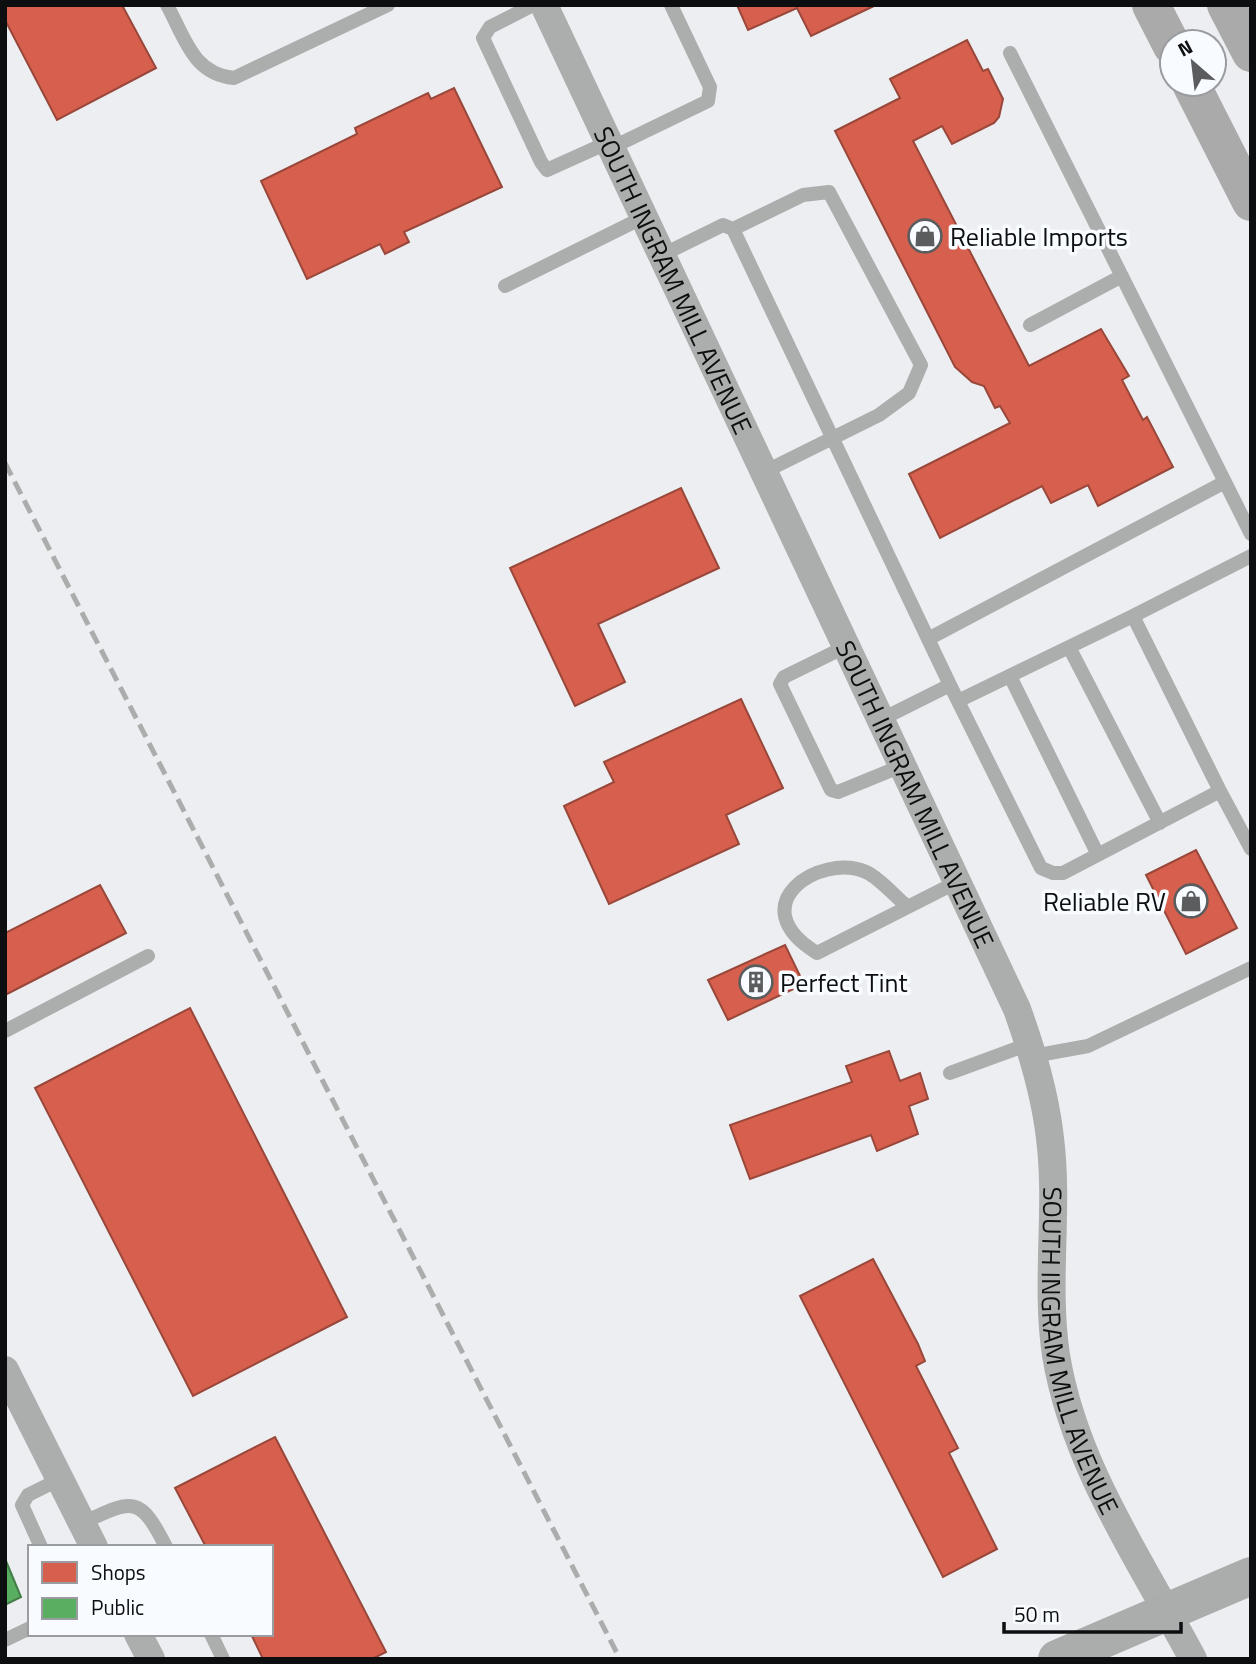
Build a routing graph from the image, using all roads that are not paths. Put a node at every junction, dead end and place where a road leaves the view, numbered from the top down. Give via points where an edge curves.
1 (167, 5) edge
2 (388, 5) edge
3 (533, 5) edge
4 (544, 5) edge
5 (671, 5) edge
6 (1151, 5) edge
7 (1226, 5) edge
8 (1163, 28) edge
9 (1010, 53) dead end
10 (1251, 53) edge
11 (1198, 98) edge
12 (610, 145) junction
13 (1251, 202) edge
14 (644, 217) junction
15 (728, 227) junction
16 (662, 255) junction
17 (1122, 276) junction
18 (505, 286) dead end
19 (1031, 325) dead end
20 (833, 438) junction
21 (764, 472) junction
22 (1224, 482) junction
23 (1251, 534) edge
24 (1251, 556) edge
25 (1133, 616) junction
26 (928, 639) junction
27 (847, 646) junction
28 (1069, 647) junction
29 (1010, 676) junction
30 (950, 685) junction
31 (958, 701) junction
32 (882, 719) junction
33 (904, 765) junction
34 (1220, 791) junction
35 (1160, 823) junction
36 (1251, 849) edge
37 (1098, 855) junction
38 (959, 881) junction
39 (908, 907) junction
40 (148, 956) dead end
41 (1251, 968) edge
42 (5, 1031) edge
43 (1031, 1050) junction
44 (950, 1073) dead end
45 (5, 1370) edge
46 (60, 1479) junction
47 (88, 1535) edge
48 (40, 1545) edge
49 (165, 1545) edge
50 (1251, 1576) edge
51 (1168, 1612) junction
52 (28, 1629) edge
53 (139, 1636) edge
54 (212, 1636) edge
55 (5, 1640) edge
56 (151, 1659) edge
57 (223, 1659) edge
58 (1057, 1659) edge
59 (1193, 1659) edge

1 - 2 lane via 199,65 217,77 234,78
3 - 12 lane via 490,27 483,38 541,162 547,170
4 - 12 street, SOUTH INGRAM MILL AVENUE
5 - 12 lane via 710,87 708,101
6 - 8 highway
7 - 10 highway
9 - 17 lane
11 - 13 highway
12 - 14 street, SOUTH INGRAM MILL AVENUE
14 - 16 street, SOUTH INGRAM MILL AVENUE
14 - 18 lane
15 - 16 lane
15 - 20 lane
15 - 20 lane via 803,195 829,192 921,365 909,393 879,415
16 - 21 street, SOUTH INGRAM MILL AVENUE
17 - 19 lane
17 - 22 lane
20 - 21 lane
20 - 26 lane
21 - 27 street, SOUTH INGRAM MILL AVENUE
22 - 23 lane
22 - 26 lane
24 - 25 lane
25 - 28 lane
25 - 34 lane
26 - 30 lane
27 - 32 street, SOUTH INGRAM MILL AVENUE
27 - 33 lane via 784,677 780,684 831,790 838,792
28 - 29 lane
28 - 35 lane
29 - 31 lane
29 - 37 lane
30 - 31 lane
30 - 32 lane
31 - 37 lane via 1041,868 1063,873
32 - 33 street, SOUTH INGRAM MILL AVENUE
33 - 38 street, SOUTH INGRAM MILL AVENUE
34 - 35 lane
34 - 36 lane
35 - 37 lane
38 - 39 lane
38 - 43 street, SOUTH INGRAM MILL AVENUE via 1013,998
39 - 39 lane via 817,953 803,944 787,923 783,907 787,895 799,884 844,868 866,872
40 - 42 lane
41 - 43 lane via 1088,1046
43 - 44 lane
43 - 51 street, SOUTH INGRAM MILL AVENUE via 1051,1139 1051,1316 1064,1394 1092,1473
45 - 46 street
46 - 47 street
46 - 48 lane via 28,1495 22,1505
47 - 49 lane via 112,1508 137,1506 146,1511
50 - 51 street
51 - 58 street
51 - 59 street, SOUTH INGRAM MILL AVENUE
52 - 55 lane
53 - 56 street
54 - 57 lane

